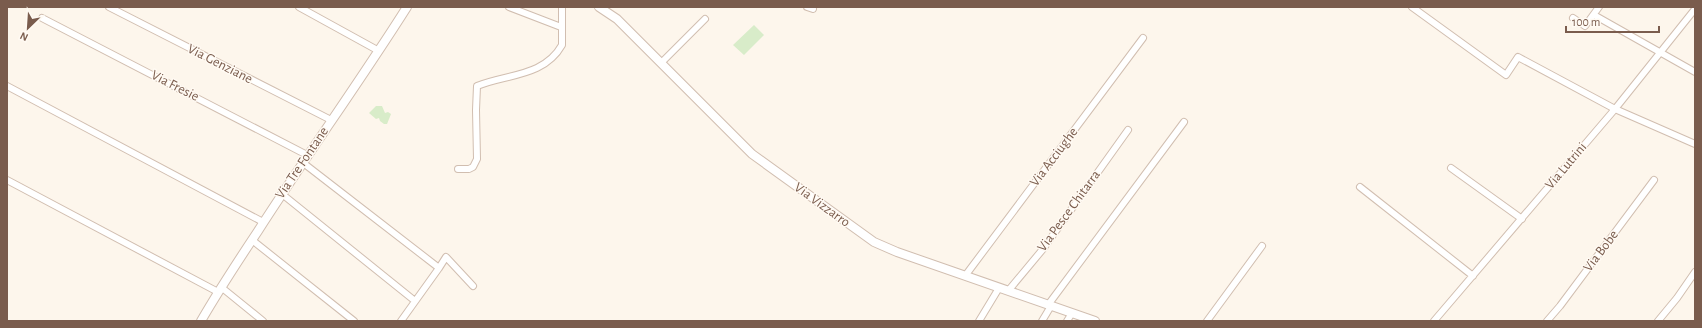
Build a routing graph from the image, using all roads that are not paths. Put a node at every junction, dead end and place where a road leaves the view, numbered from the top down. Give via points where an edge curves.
1 (110, 7) edge
2 (299, 7) edge
3 (406, 7) edge
4 (509, 7) edge
5 (562, 7) edge
6 (599, 7) edge
7 (1412, 7) edge
8 (1599, 7) edge
9 (1695, 9) edge
10 (1594, 15) junction
11 (42, 18) dead end
12 (1574, 18) dead end
13 (705, 19) dead end
14 (561, 27) junction
15 (1143, 38) dead end
16 (379, 51) junction
17 (1661, 52) junction
18 (661, 63) junction
19 (1695, 72) edge
20 (7, 86) edge
21 (1615, 109) junction
22 (331, 120) junction
23 (1184, 122) dead end
24 (1128, 130) dead end
25 (1695, 144) edge
26 (307, 155) junction
27 (302, 162) junction
28 (1451, 168) dead end
29 (458, 169) dead end
30 (7, 180) edge
31 (1654, 180) dead end
32 (1360, 187) dead end
33 (282, 194) junction
34 (1522, 219) junction
35 (263, 222) junction
36 (252, 240) junction
37 (1262, 246) dead end
38 (439, 268) junction
39 (1695, 272) edge
40 (965, 276) junction
41 (1473, 276) junction
42 (473, 286) dead end
43 (999, 288) junction
44 (219, 289) junction
45 (1008, 291) junction
46 (415, 301) junction
47 (1050, 306) junction
48 (1072, 313) junction
49 (202, 321) edge
50 (263, 321) edge
51 (354, 321) edge
52 (401, 321) edge
53 (979, 321) edge
54 (1042, 321) edge
55 (1067, 321) edge
56 (1095, 321) edge
57 (1207, 321) edge
58 (1434, 321) edge
59 (1547, 321) edge
60 (1658, 321) edge

1 - 22 street, Via Genziane
2 - 16 street
3 - 16 street, Via Tre Fontane
4 - 14 street
5 - 14 street
6 - 18 street, Via Vizzarro via 617,19
7 - 21 street via 1506,75 1518,57
8 - 10 street
9 - 17 street, Via Lutrini
10 - 12 street via 1585,26
10 - 17 street
11 - 26 street, Via Fresie
13 - 18 street
14 - 29 street via 562,45 548,61 528,72 477,86 477,159 473,167
15 - 40 street, Via Acciughe
16 - 22 street, Via Tre Fontane
17 - 19 street
17 - 21 street, Via Lutrini
18 - 40 street, Via Vizzarro via 752,154 874,242 884,248
20 - 35 street
21 - 25 street
21 - 34 street, Via Lutrini
22 - 26 street, Via Tre Fontane
23 - 47 street
24 - 45 street, Via Pesce Chitarra via 1042,249
26 - 27 street, Via Tre Fontane
27 - 33 street, Via Tre Fontane
27 - 38 street
28 - 34 street
30 - 44 street
31 - 59 street, Via Bobe
32 - 41 street
33 - 35 street, Via Tre Fontane
33 - 46 street
34 - 41 street, Via Lutrini
35 - 36 street, Via Tre Fontane
36 - 44 street, Via Tre Fontane
36 - 51 street
37 - 57 street
38 - 42 street via 446,256
38 - 46 street
39 - 60 street
40 - 43 street, Via Vizzarro
41 - 58 street, Via Lutrini
43 - 45 street, Via Vizzarro
43 - 53 street
44 - 49 street, Via Tre Fontane
44 - 50 street
45 - 47 street, Via Vizzarro
46 - 52 street
47 - 48 street, Via Vizzarro
47 - 54 street
48 - 55 street
48 - 56 street, Via Vizzarro

